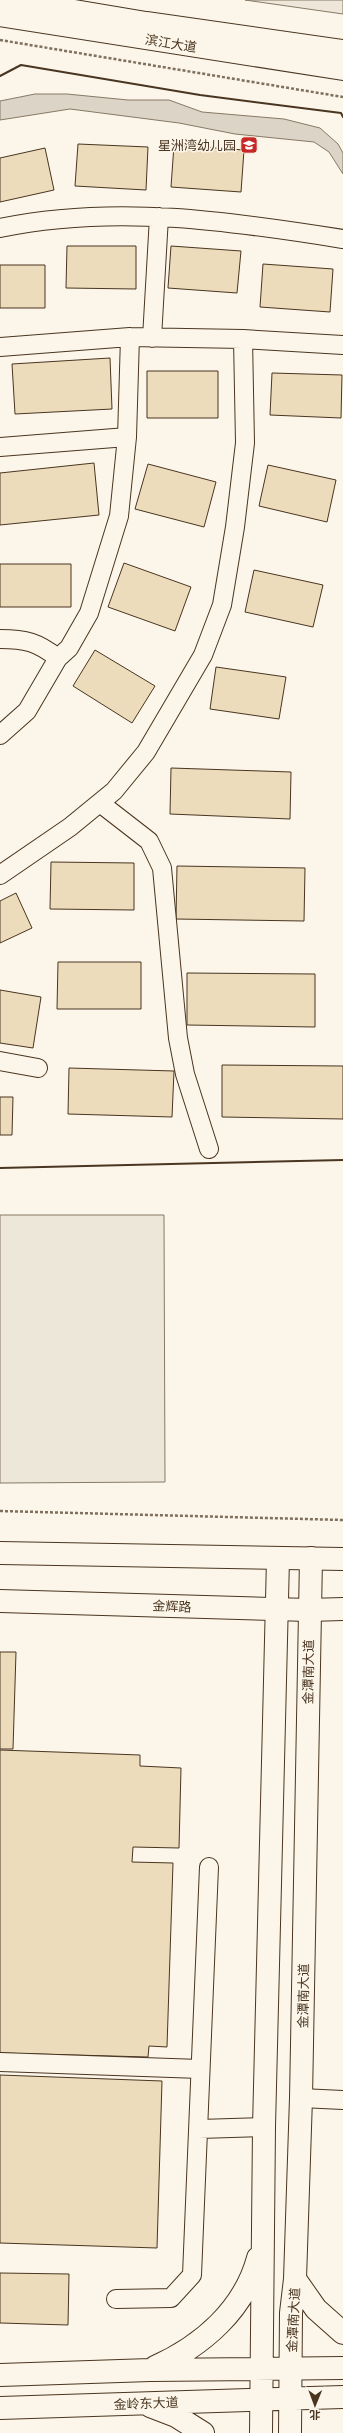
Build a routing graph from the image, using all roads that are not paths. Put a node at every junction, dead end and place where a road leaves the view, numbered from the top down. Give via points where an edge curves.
1 (8, 0) edge
2 (0, 15) edge
3 (343, 51) edge
4 (343, 69) edge
5 (159, 217) junction
6 (0, 228) edge
7 (343, 239) edge
8 (130, 338) junction
9 (152, 338) junction
10 (243, 339) junction
11 (343, 345) edge
12 (0, 348) edge
13 (127, 437) junction
14 (0, 447) edge
15 (0, 639) edge
16 (58, 658) junction
17 (0, 735) edge
18 (100, 803) junction
19 (0, 875) edge
20 (0, 1061) edge
21 (38, 1068) dead end
22 (209, 1149) dead end
23 (0, 1553) edge
24 (311, 1558) junction
25 (278, 1559) junction
26 (343, 1559) edge
27 (0, 1601) edge
28 (276, 1609) junction
29 (343, 1609) edge
30 (309, 1610) junction
31 (209, 1867) dead end
32 (0, 2062) edge
33 (200, 2069) junction
34 (301, 2098) junction
35 (343, 2100) edge
36 (264, 2127) junction
37 (200, 2129) junction
38 (262, 2241) junction
39 (295, 2279) junction
40 (116, 2299) dead end
41 (343, 2333) edge
42 (291, 2367) junction
43 (262, 2368) junction
44 (343, 2368) edge
45 (150, 2370) junction
46 (0, 2375) edge
47 (343, 2397) edge
48 (291, 2398) junction
49 (262, 2401) junction
50 (139, 2403) junction
51 (0, 2408) edge
52 (203, 2433) edge
53 (262, 2433) edge
54 (290, 2433) edge

1 - 3 main road, 滨江大道
2 - 4 main road, 滨江大道
5 - 6 street via 99,216 29,222
5 - 7 street via 230,221
5 - 9 street
8 - 9 street
8 - 12 street
8 - 13 street
9 - 10 street
10 - 11 street
10 - 18 street via 245,443 222,605 203,655 146,752 114,791
13 - 14 street
13 - 16 street via 119,516 89,613 69,648
15 - 16 street via 22,639 43,646
16 - 17 street via 27,711
18 - 19 street via 26,859
18 - 22 street via 149,841 162,868 178,1038 185,1074
20 - 21 street
23 - 25 main road
24 - 25 main road
24 - 26 main road
24 - 30 main road, 金潭南大道
25 - 28 main road
27 - 28 main road, 金辉路
28 - 30 main road, 金辉路
28 - 36 main road
29 - 30 main road, 金辉路
30 - 34 main road, 金潭南大道
31 - 33 street
32 - 33 street
33 - 37 street
34 - 35 street
34 - 39 main road, 金潭南大道
36 - 37 street
36 - 38 main road
37 - 40 street via 192,2275 171,2298
38 - 43 main road
38 - 45 main road via 250,2279 225,2318 187,2352
39 - 41 main road via 316,2309
39 - 42 main road, 金潭南大道 via 290,2313
42 - 43 main road
42 - 44 main road
42 - 48 main road, 金潭南大道
43 - 45 main road
43 - 49 main road
45 - 46 main road
47 - 48 main road, 金岭东大道
48 - 49 main road, 金岭东大道
48 - 54 main road, 金潭南大道
49 - 50 main road, 金岭东大道
49 - 53 main road
50 - 51 main road, 金岭东大道
50 - 52 main road via 176,2416

